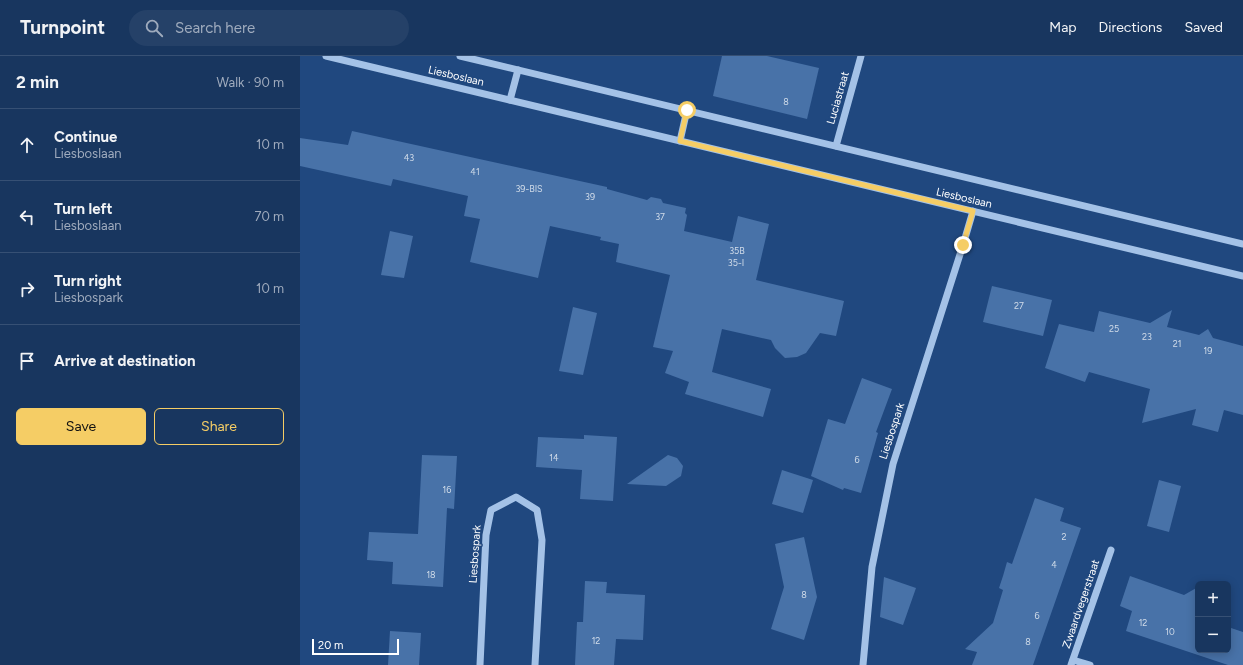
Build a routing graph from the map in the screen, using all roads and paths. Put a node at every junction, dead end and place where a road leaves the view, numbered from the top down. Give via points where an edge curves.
1 (326, 56) edge
2 (460, 56) edge
3 (862, 56) edge
4 (518, 70) junction
5 (510, 100) junction
6 (687, 110) junction
7 (680, 141) junction
8 (836, 146) junction
9 (973, 211) junction
10 (1243, 244) edge
11 (1243, 276) edge
12 (1111, 550) dead end
13 (1072, 662) edge
14 (480, 665) edge
15 (535, 665) edge
16 (863, 665) edge
17 (1090, 665) edge

1 - 5 street, Liesboslaan
2 - 4 street, Liesboslaan
3 - 8 street, Luciastraat
4 - 5 street
4 - 6 street, Liesboslaan
5 - 7 street, Liesboslaan
6 - 7 street
6 - 8 street, Liesboslaan
7 - 9 street, Liesboslaan
8 - 10 street, Liesboslaan
9 - 11 street, Liesboslaan
9 - 16 street, Liesbospark via 893,464 872,567
12 - 13 street, Zwaardvegerstraat
13 - 17 street
14 - 15 street, Liesbospark via 486,536 491,510 516,497 537,510 542,540

